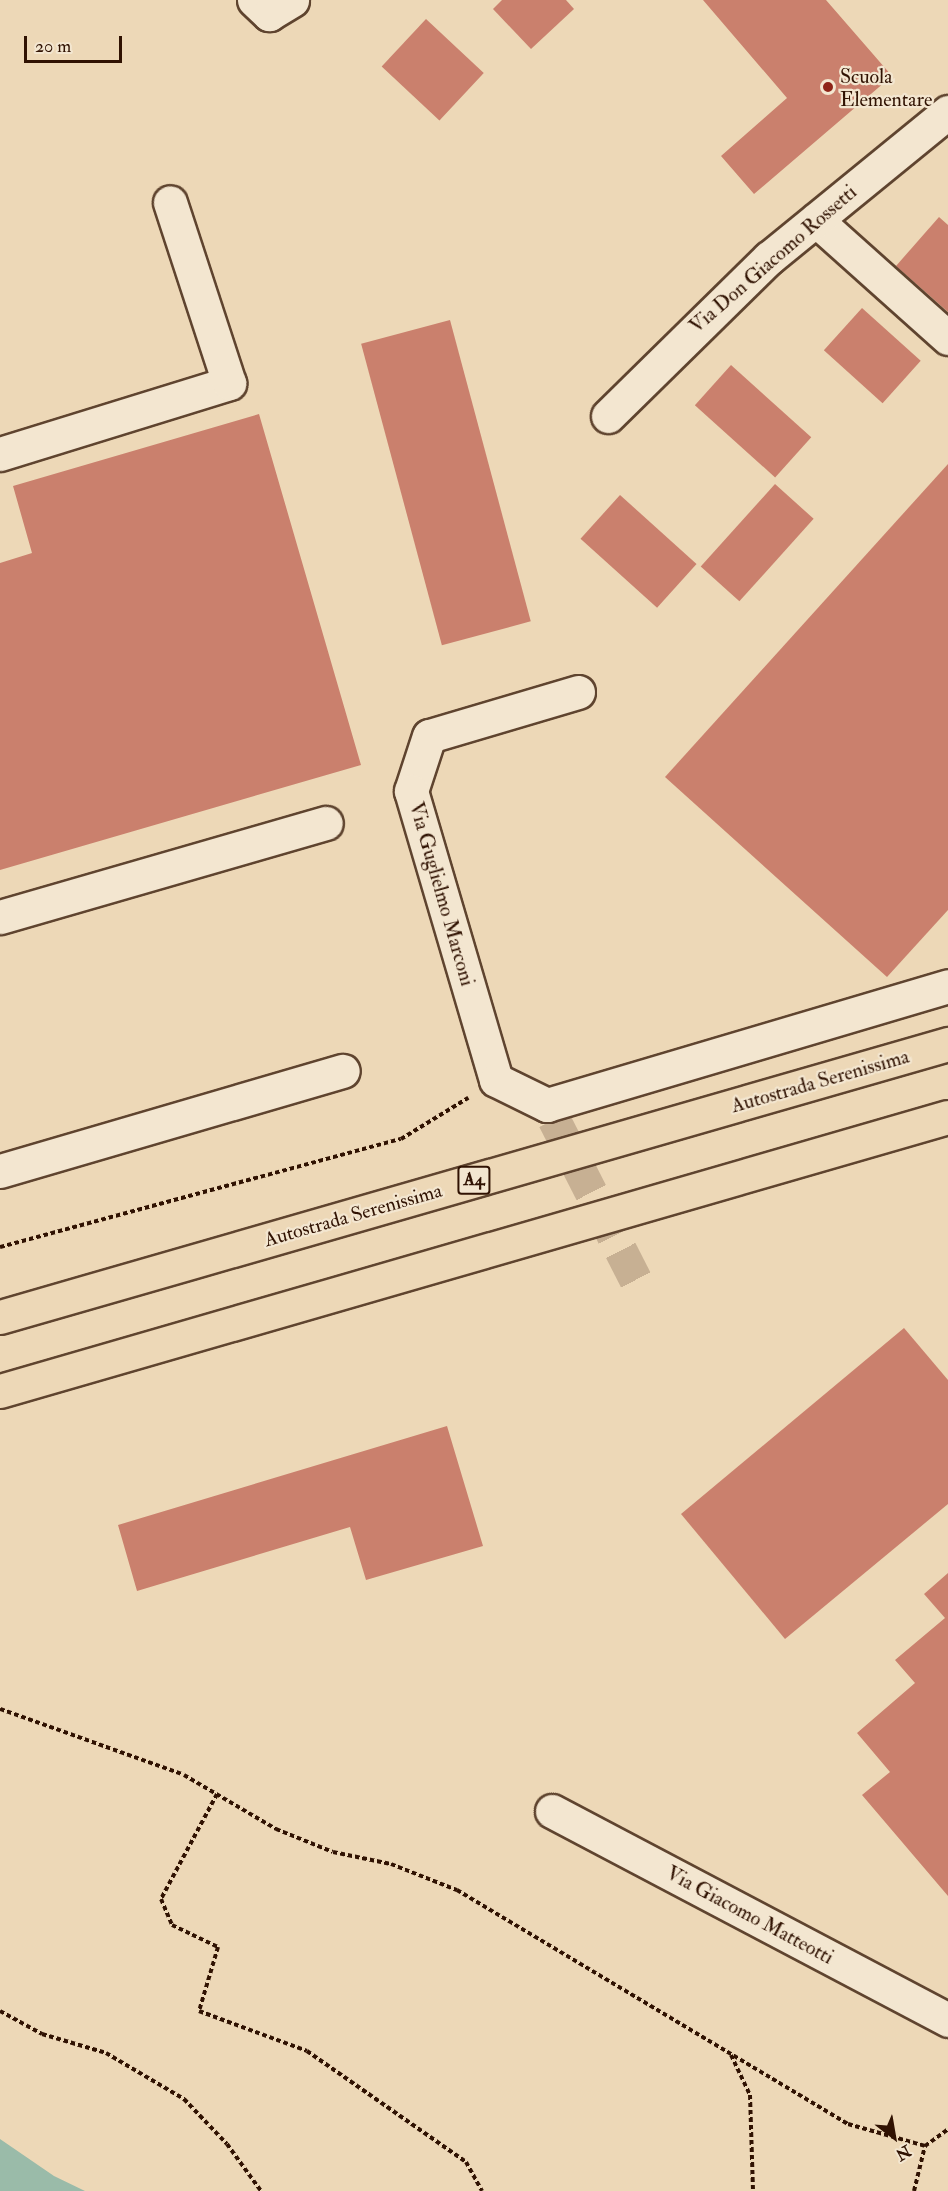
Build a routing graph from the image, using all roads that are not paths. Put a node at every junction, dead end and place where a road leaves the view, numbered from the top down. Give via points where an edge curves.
1 (255, 0) edge
2 (292, 0) edge
3 (948, 112) edge
4 (170, 202) dead end
5 (816, 220) junction
6 (948, 338) edge
7 (608, 416) dead end
8 (0, 454) edge
9 (578, 692) dead end
10 (326, 823) dead end
11 (0, 917) edge
12 (948, 986) edge
13 (948, 1044) edge
14 (343, 1071) dead end
15 (948, 1118) edge
16 (0, 1171) edge
17 (0, 1317) edge
18 (0, 1391) edge
19 (552, 1811) dead end
20 (948, 2020) edge

1 - 2 street via 269,14
3 - 5 street, Via Don Giacomo Rossetti
4 - 8 street via 229,383
5 - 6 street
5 - 7 street, Via Don Giacomo Rossetti via 695,326
9 - 12 street, Via Guglielmo Marconi via 429,736 411,791 496,1080 551,1112
10 - 11 street
13 - 17 highway, Autostrada Serenissima / A4
14 - 16 street
15 - 18 highway
19 - 20 street, Via Giacomo Matteotti

